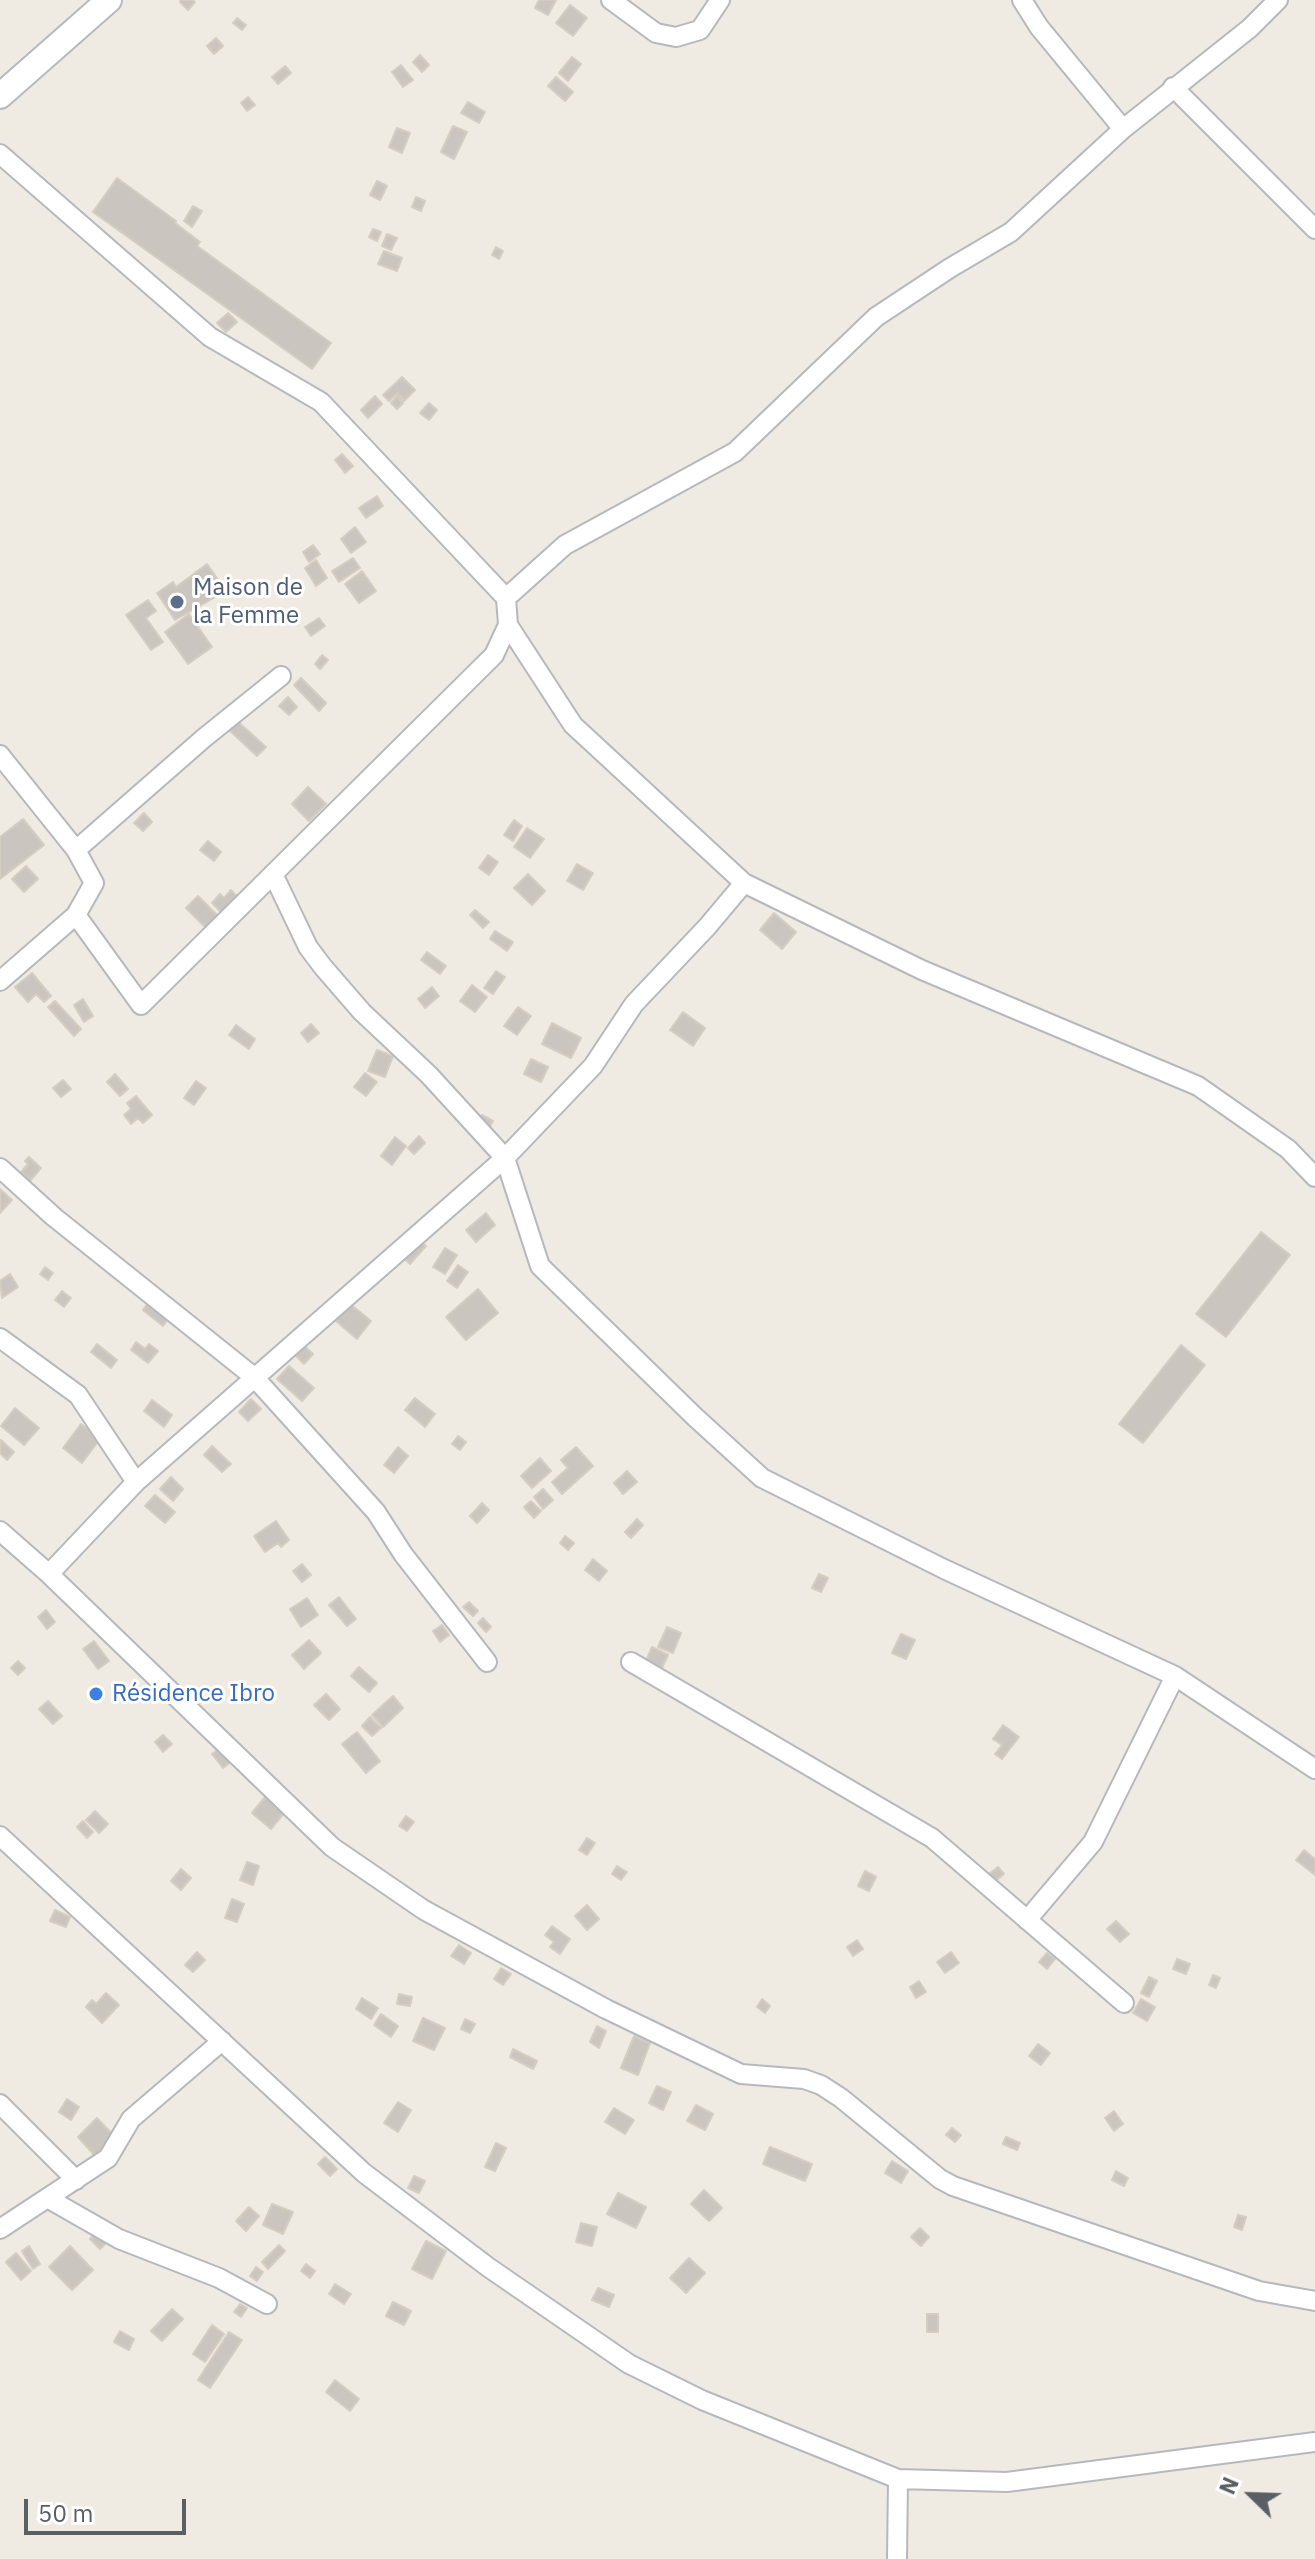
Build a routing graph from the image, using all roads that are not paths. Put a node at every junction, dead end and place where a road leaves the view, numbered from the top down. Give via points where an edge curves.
1 (109, 0) edge
2 (611, 0) edge
3 (720, 0) edge
4 (1022, 0) edge
5 (1278, 0) edge
6 (1173, 87) junction
7 (0, 96) edge
8 (1123, 129) junction
9 (0, 154) edge
10 (1315, 229) edge
11 (506, 598) junction
12 (508, 625) junction
13 (281, 676) dead end
14 (0, 755) edge
15 (76, 850) junction
16 (273, 874) junction
17 (744, 883) junction
18 (76, 915) junction
19 (0, 981) edge
20 (505, 1158) junction
21 (0, 1168) edge
22 (1315, 1177) edge
23 (0, 1338) edge
24 (254, 1377) junction
25 (136, 1482) junction
26 (0, 1531) edge
27 (49, 1574) junction
28 (487, 1662) dead end
29 (631, 1662) dead end
30 (1175, 1676) junction
31 (1315, 1769) edge
32 (0, 1836) edge
33 (1027, 1920) junction
34 (1124, 2003) dead end
35 (222, 2041) junction
36 (0, 2104) edge
37 (76, 2180) junction
38 (49, 2199) junction
39 (0, 2229) edge
40 (1315, 2301) edge
41 (267, 2304) dead end
42 (1315, 2442) edge
43 (898, 2479) junction
44 (897, 2559) edge

1 - 7 main road
2 - 3 street via 656,33 676,37 700,30
4 - 8 street
5 - 6 street
6 - 8 street
6 - 10 street
8 - 11 street via 1011,232 876,317 735,452 565,545
9 - 11 street via 210,337 321,402
11 - 12 street
12 - 16 street via 494,655
12 - 17 street via 573,725
13 - 15 street
14 - 15 street
15 - 18 street via 94,883
16 - 18 street via 141,1005
16 - 20 street via 323,967
17 - 20 street via 634,1004 593,1066
17 - 22 street via 922,970 1198,1086 1288,1149
18 - 19 street
20 - 24 street
20 - 30 street via 540,1266 762,1478
21 - 24 street
23 - 25 street via 78,1395
24 - 25 street
24 - 28 street via 376,1512
25 - 27 street
26 - 27 street
27 - 40 street via 332,1847 424,1910 606,2009 741,2074 821,2085 953,2186 1259,2291
29 - 33 street via 932,1838
30 - 31 street
30 - 33 street via 1093,1842
32 - 35 street
33 - 34 street
35 - 37 street via 131,2119 108,2158
35 - 43 street via 364,2173 629,2364 702,2400
36 - 37 street
37 - 38 street
38 - 39 street
38 - 41 street via 119,2239 219,2278
42 - 43 street via 1007,2482
43 - 44 street

